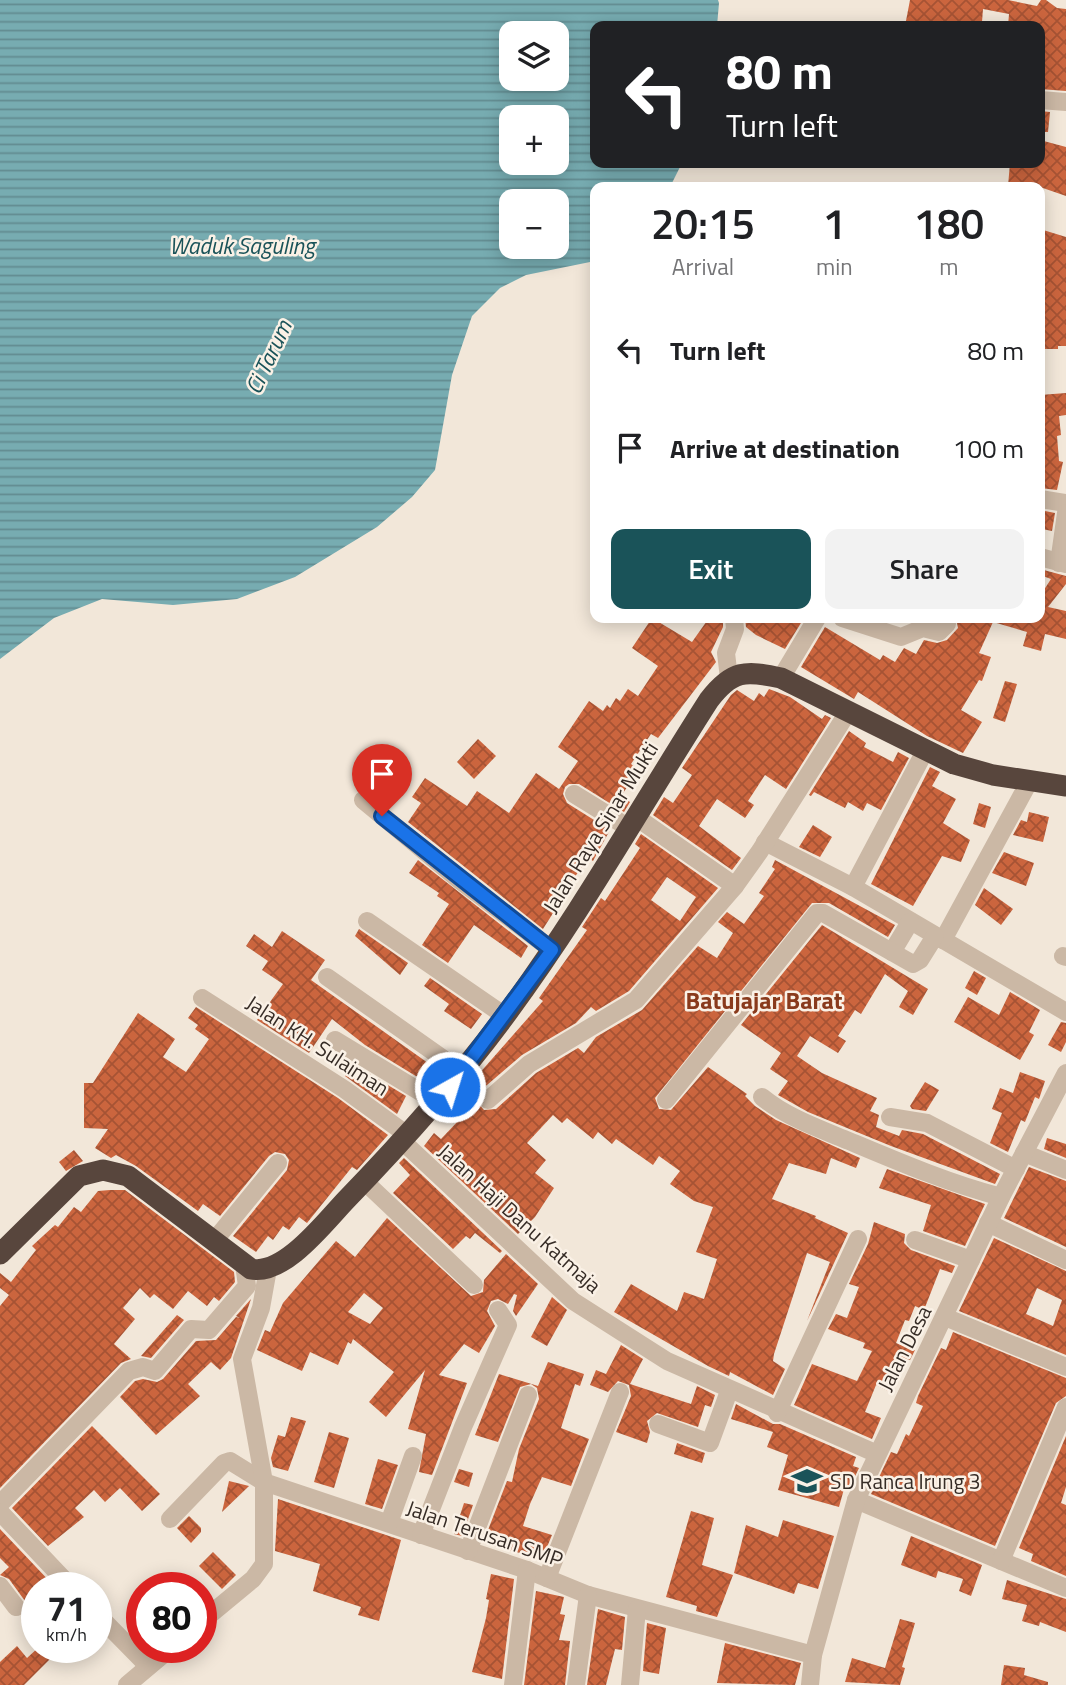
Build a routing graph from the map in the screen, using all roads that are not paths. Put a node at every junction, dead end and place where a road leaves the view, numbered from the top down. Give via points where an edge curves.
1 (1045, 100) edge
2 (1066, 102) edge
3 (1045, 500) edge
4 (1066, 503) edge
5 (1066, 513) edge
6 (1045, 558) edge
7 (1063, 563) edge
8 (734, 623) edge
9 (814, 623) edge
10 (858, 623) edge
11 (947, 624) dead end
12 (729, 678) junction
13 (781, 678) junction
14 (848, 712) junction
15 (925, 751) junction
16 (1029, 782) junction
17 (1066, 786) edge
18 (575, 794) dead end
19 (363, 800) dead end
20 (632, 823) junction
21 (765, 842) junction
22 (735, 886) junction
23 (853, 887) junction
24 (367, 921) dead end
25 (910, 922) junction
26 (939, 938) junction
27 (552, 950) junction
28 (891, 952) junction
29 (327, 977) dead end
30 (202, 998) dead end
31 (1066, 1012) edge
32 (505, 1016) junction
33 (335, 1040) dead end
34 (462, 1072) junction
35 (1066, 1073) edge
36 (762, 1097) dead end
37 (488, 1100) dead end
38 (667, 1100) dead end
39 (437, 1102) junction
40 (890, 1117) dead end
41 (404, 1137) junction
42 (1024, 1153) junction
43 (278, 1163) dead end
44 (1016, 1169) junction
45 (1066, 1170) edge
46 (364, 1181) junction
47 (1001, 1197) junction
48 (988, 1223) junction
49 (858, 1239) dead end
50 (915, 1240) dead end
51 (214, 1241) junction
52 (0, 1254) edge
53 (971, 1260) junction
54 (1066, 1260) edge
55 (244, 1264) junction
56 (268, 1269) junction
57 (474, 1285) dead end
58 (498, 1310) dead end
59 (945, 1317) junction
60 (1066, 1367) edge
61 (729, 1391) junction
62 (620, 1392) dead end
63 (528, 1395) dead end
64 (1066, 1407) edge
65 (777, 1413) junction
66 (658, 1424) dead end
67 (875, 1453) junction
68 (413, 1456) dead end
69 (264, 1482) junction
70 (3, 1495) edge
71 (856, 1500) junction
72 (0, 1512) edge
73 (170, 1519) dead end
74 (389, 1523) junction
75 (421, 1535) junction
76 (468, 1551) junction
77 (1001, 1561) junction
78 (527, 1570) junction
79 (57, 1572) edge
80 (547, 1578) junction
81 (0, 1586) edge
82 (1066, 1588) edge
83 (588, 1595) junction
84 (16, 1607) dead end
85 (217, 1609) edge
86 (638, 1609) junction
87 (112, 1629) edge
88 (813, 1655) junction
89 (152, 1663) edge
90 (148, 1666) junction
91 (127, 1685) edge
92 (513, 1685) edge
93 (576, 1685) edge
94 (630, 1685) edge
95 (810, 1685) edge

1 - 2 street
3 - 4 street
5 - 7 street
6 - 7 street
8 - 12 street via 726,653
9 - 13 street
10 - 11 street via 901,637 923,628 936,633
12 - 13 highway via 752,673
12 - 20 highway, Jalan Raya Sinar Mukti via 709,700
13 - 14 highway
14 - 15 highway
14 - 21 street
15 - 16 highway
15 - 23 street
16 - 17 highway
16 - 26 street
18 - 20 street
19 - 27 street
20 - 22 street
20 - 27 highway, Jalan Raya Sinar Mukti
21 - 22 street
21 - 23 street
22 - 37 street via 636,1000 529,1064
23 - 25 street
24 - 32 street
25 - 26 street
25 - 28 street
26 - 28 street via 917,962
26 - 31 street
27 - 32 highway, Jalan Raya Sinar Mukti
28 - 38 street via 817,913
29 - 34 street
30 - 41 street, Jalan KH. Sulaiman via 344,1089
32 - 34 highway, Jalan Raya Sinar Mukti
33 - 39 street
34 - 39 highway, Jalan Raya Sinar Mukti
35 - 42 street, Jalan Desa
36 - 47 street via 829,1132 926,1173
39 - 41 highway, Jalan Raya Sinar Mukti
40 - 44 street via 927,1123
41 - 46 highway, Jalan Raya Sinar Mukti
41 - 61 street, Jalan Haji Danu Katmaja via 573,1301 667,1361
42 - 44 street, Jalan Desa
42 - 45 street
43 - 51 street
44 - 47 street, Jalan Desa
46 - 56 highway, Jalan Raya Sinar Mukti via 314,1234 278,1266
46 - 57 street
47 - 48 street, Jalan Desa
48 - 53 street, Jalan Desa
48 - 54 street
49 - 65 street
50 - 53 street
51 - 52 highway via 128,1176 103,1170 79,1176
51 - 55 highway
53 - 59 street, Jalan Desa
55 - 56 highway
55 - 70 street via 247,1286 209,1330 191,1329 155,1371 143,1367 129,1371
56 - 69 street via 261,1308 242,1359
58 - 75 street via 508,1325
59 - 60 street
59 - 67 street, Jalan Desa
61 - 65 street, Jalan Haji Danu Katmaja
61 - 66 street via 710,1443
62 - 80 street
63 - 76 street
64 - 77 street
65 - 67 street, Jalan Haji Danu Katmaja
67 - 71 street, Jalan Desa
68 - 74 street
69 - 73 street, Jalan Terusan SMP via 228,1461
69 - 74 street, Jalan Terusan SMP
69 - 85 street via 264,1564
71 - 77 street
71 - 88 street, Jalan Desa
72 - 79 street
74 - 75 street, Jalan Terusan SMP
75 - 76 street, Jalan Terusan SMP
76 - 78 street, Jalan Terusan SMP
77 - 82 street
78 - 80 street, Jalan Terusan SMP
78 - 92 street
80 - 83 street, Jalan Terusan SMP
81 - 84 street
83 - 86 street, Jalan Terusan SMP
83 - 93 street
86 - 88 street, Jalan Terusan SMP
86 - 94 street
87 - 90 street
88 - 95 street, Jalan Desa
89 - 90 street
90 - 91 street

